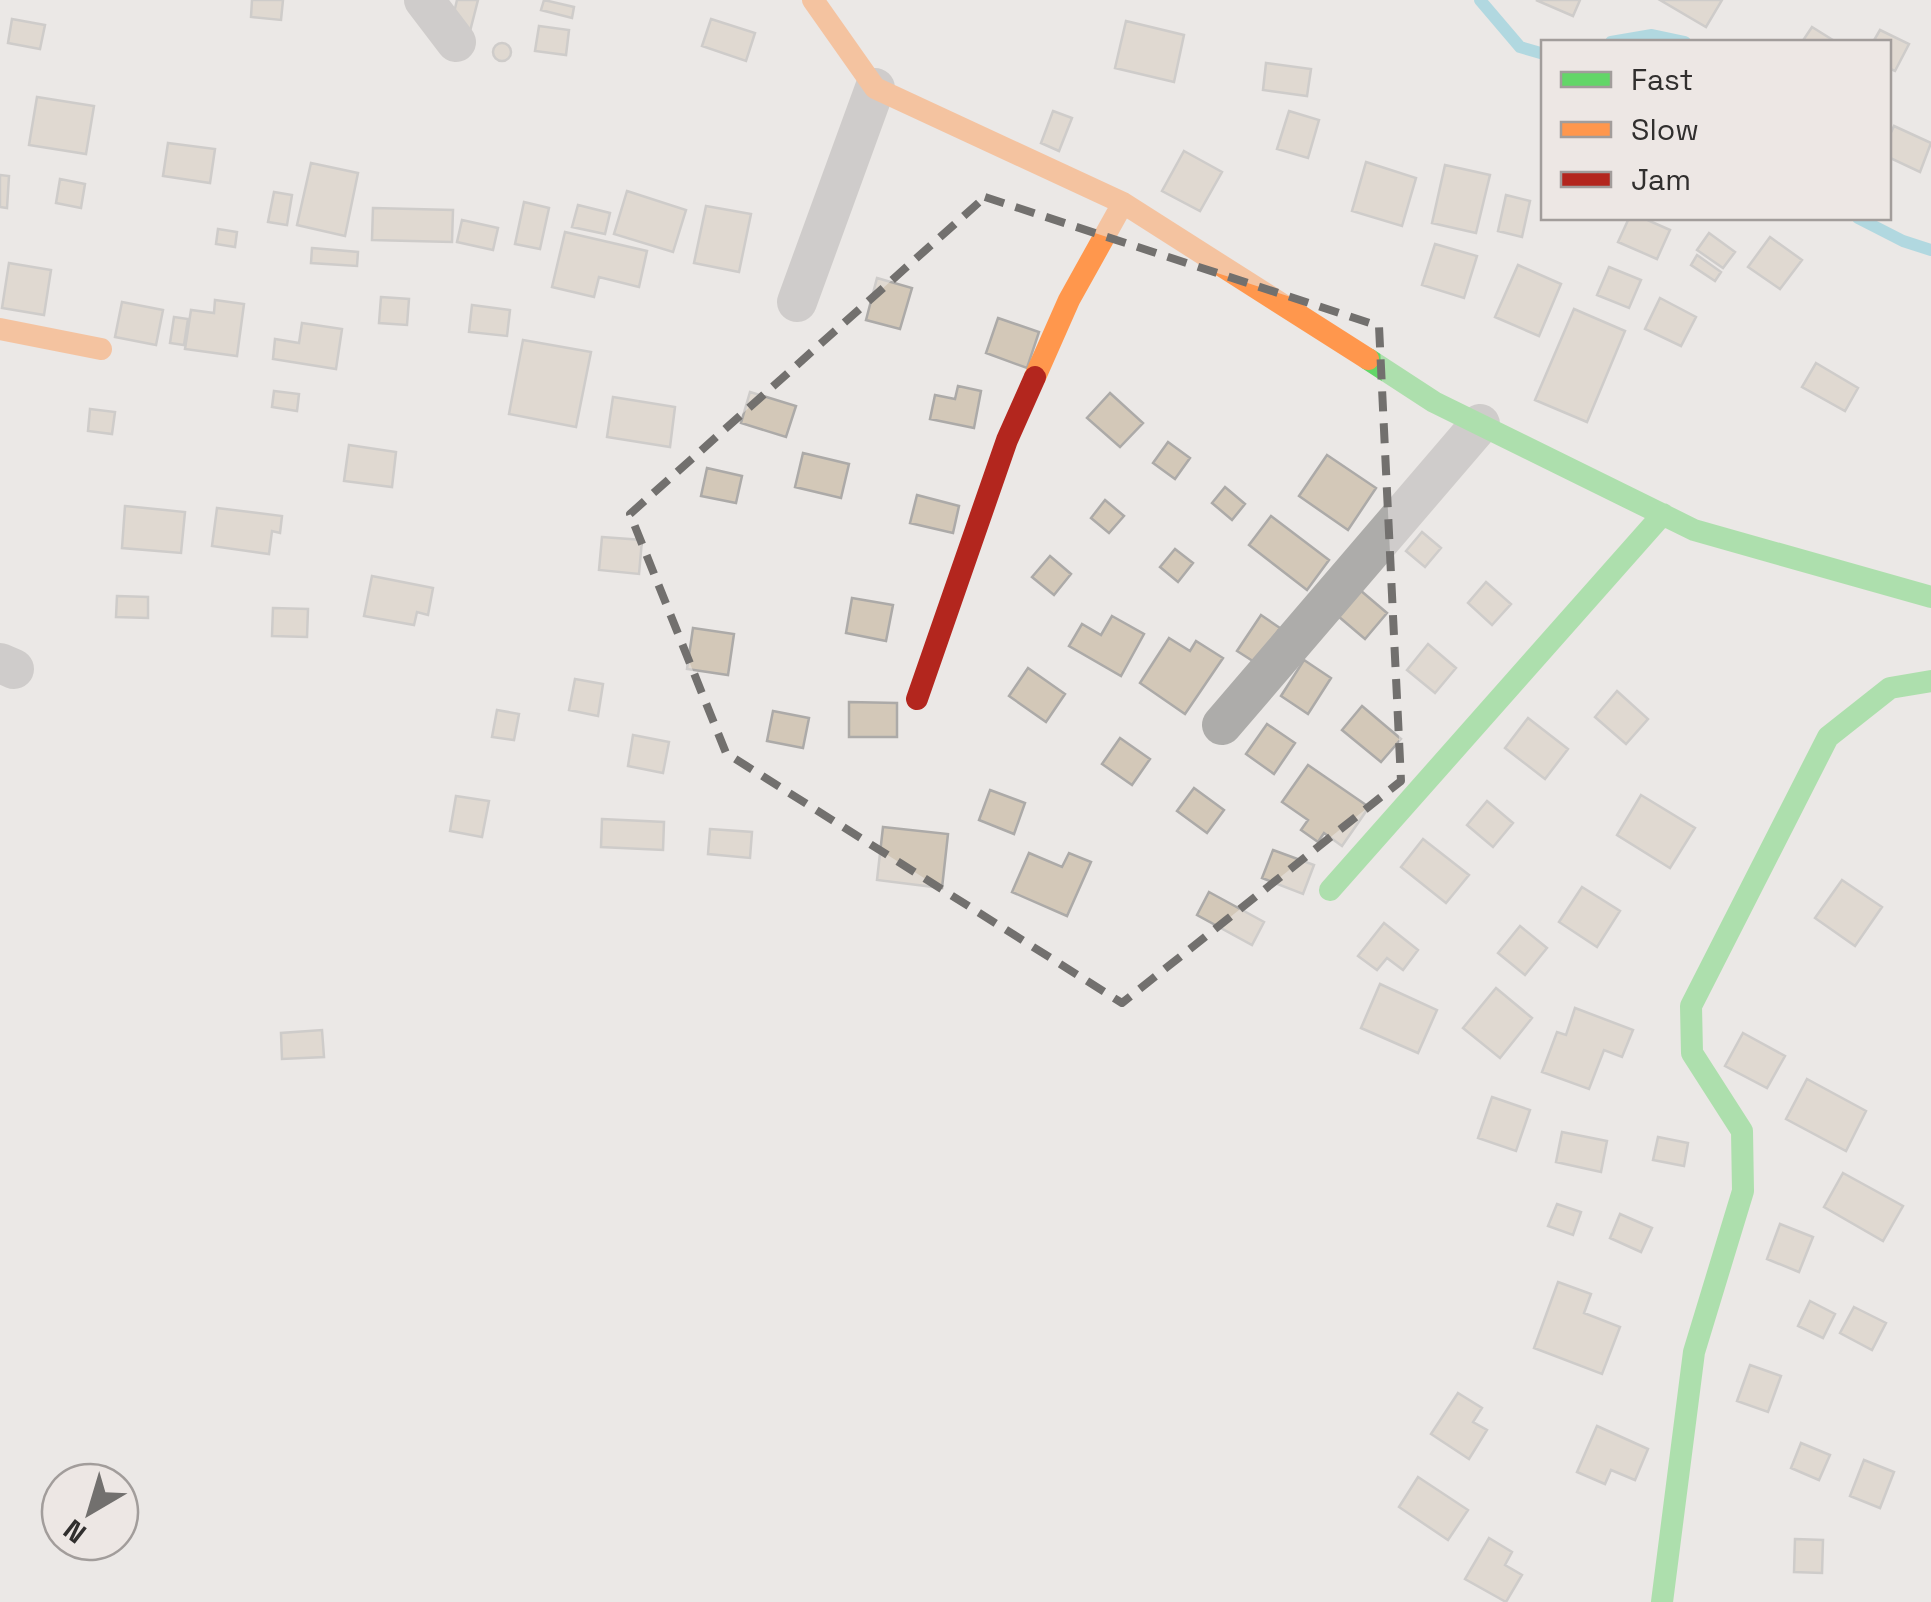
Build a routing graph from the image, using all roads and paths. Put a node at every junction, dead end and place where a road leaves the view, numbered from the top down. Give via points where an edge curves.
1 (424, 0) edge
2 (813, 0) edge
3 (456, 42) dead end
4 (876, 88) junction
5 (1123, 203) junction
6 (797, 302) dead end
7 (0, 329) edge
8 (100, 348) dead end
9 (1480, 424) junction
10 (1663, 514) junction
11 (1931, 597) edge
12 (1931, 682) edge
13 (917, 699) dead end
14 (1222, 725) dead end
15 (1330, 890) dead end
16 (1662, 1602) edge

1 - 3 street
2 - 4 street
4 - 5 street
4 - 6 street
5 - 9 street via 1434,402
5 - 13 street via 1069,300 1006,440
7 - 8 street
9 - 10 street
9 - 14 street
10 - 11 street via 1694,530
10 - 15 street
12 - 16 street via 1890,688 1828,737 1691,1006 1692,1053 1742,1131 1743,1191 1694,1352

